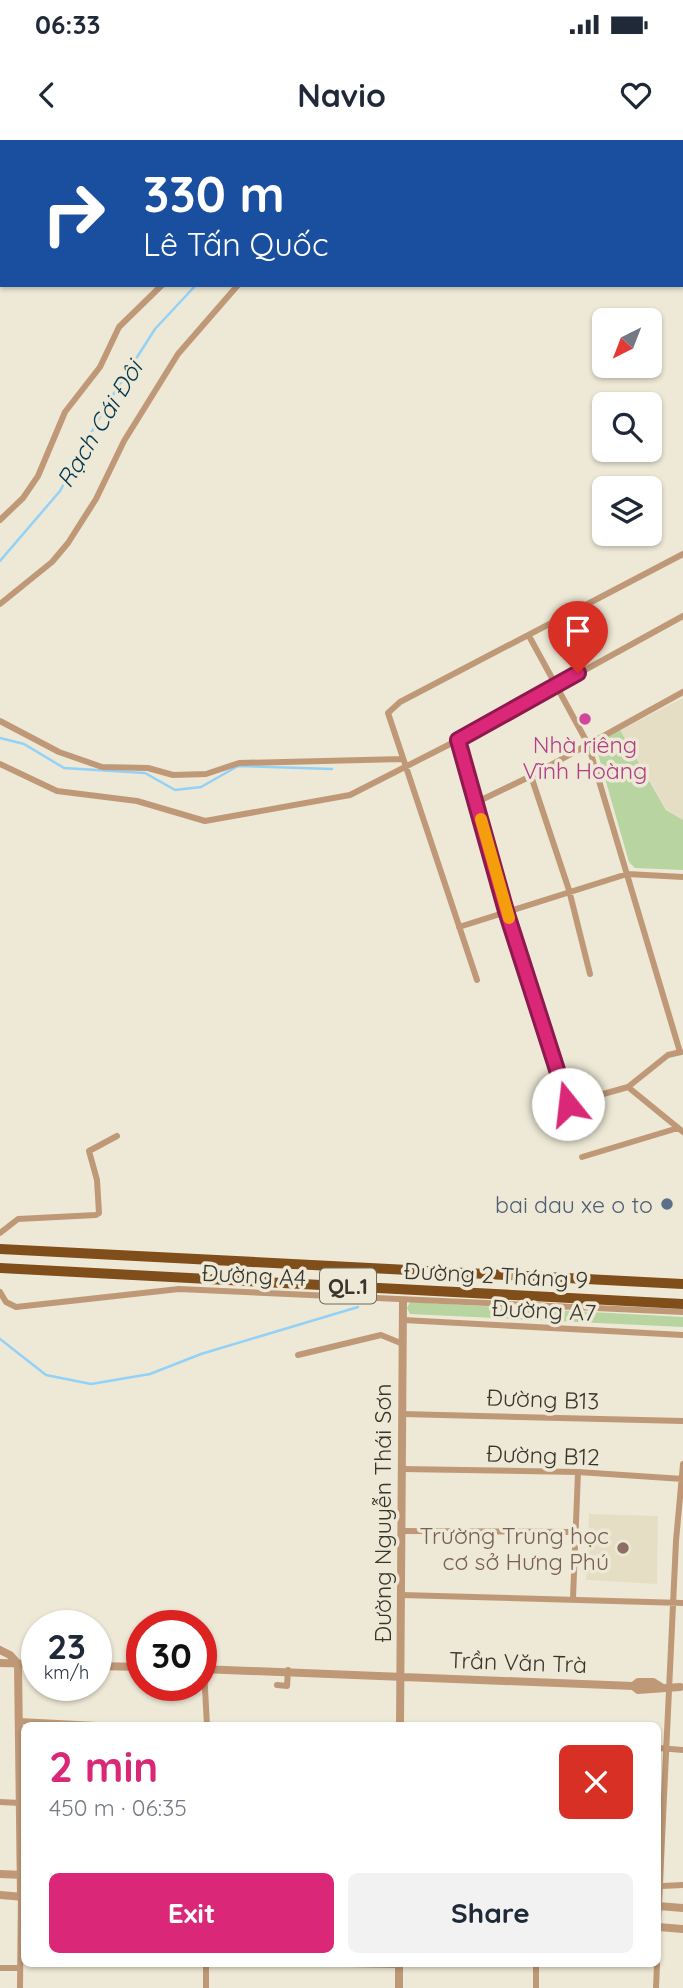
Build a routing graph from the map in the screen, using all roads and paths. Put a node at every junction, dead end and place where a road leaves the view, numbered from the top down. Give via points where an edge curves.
1 (160, 287) edge
2 (236, 287) edge
3 (0, 520) edge
4 (682, 557) edge
5 (0, 604) edge
6 (683, 616) edge
7 (529, 636) junction
8 (556, 685) junction
9 (683, 692) edge
10 (0, 721) edge
11 (458, 740) junction
12 (588, 744) junction
13 (403, 759) junction
14 (0, 764) edge
15 (406, 767) junction
16 (531, 776) junction
17 (477, 803) junction
18 (627, 874) junction
19 (683, 877) edge
20 (569, 890) junction
21 (506, 911) junction
22 (459, 927) junction
23 (590, 974) dead end
24 (477, 980) dead end
25 (682, 1052) edge
26 (628, 1087) junction
27 (568, 1104) junction
28 (550, 1109) dead end
29 (680, 1130) edge
30 (117, 1136) dead end
31 (582, 1157) dead end
32 (0, 1233) edge
33 (0, 1249) edge
34 (0, 1268) edge
35 (683, 1284) edge
36 (0, 1292) edge
37 (403, 1301) junction
38 (683, 1304) edge
39 (683, 1312) edge
40 (403, 1320) junction
41 (683, 1335) edge
42 (403, 1343) junction
43 (298, 1355) dead end
44 (402, 1414) junction
45 (683, 1421) edge
46 (683, 1464) edge
47 (402, 1469) junction
48 (578, 1472) junction
49 (682, 1479) edge
50 (402, 1531) junction
51 (576, 1532) junction
52 (680, 1541) edge
53 (401, 1595) junction
54 (573, 1598) junction
55 (674, 1602) junction
56 (683, 1603) edge
57 (0, 1650) edge
58 (0, 1663) edge
59 (18, 1664) junction
60 (217, 1669) edge
61 (288, 1670) junction
62 (400, 1678) junction
63 (276, 1685) dead end
64 (665, 1687) junction
65 (682, 1687) edge
66 (205, 1701) edge
67 (19, 1721) junction
68 (38, 1722) edge
69 (207, 1722) edge
70 (400, 1722) edge
71 (661, 1748) edge
72 (667, 1748) junction
73 (683, 1750) edge
74 (21, 1758) edge
75 (21, 1790) edge
76 (0, 1802) edge
77 (661, 1802) edge
78 (20, 1803) junction
79 (21, 1810) edge
80 (661, 1850) edge
81 (0, 1874) edge
82 (21, 1875) edge
83 (683, 1885) edge
84 (662, 1886) junction
85 (0, 1895) edge
86 (21, 1896) edge
87 (661, 1896) edge
88 (661, 1906) edge
89 (683, 1908) edge
90 (661, 1926) edge
91 (683, 1929) edge
92 (21, 1944) edge
93 (206, 1967) edge
94 (399, 1967) edge
95 (536, 1967) edge
96 (657, 1967) edge
97 (0, 1968) edge
98 (20, 1968) junction
99 (20, 1988) edge
100 (206, 1988) edge
101 (399, 1988) edge
102 (536, 1988) edge
103 (656, 1988) edge

1 - 3 street via 119,327 104,360 65,412 38,476
2 - 5 street via 178,354 68,543
4 - 7 street
6 - 8 street
7 - 8 street
7 - 13 street via 393,706 389,719
8 - 11 street
8 - 12 street
9 - 12 street
10 - 13 street via 59,752 102,767 140,767 173,775 206,774 239,763
11 - 15 street
11 - 17 street
12 - 16 street
12 - 18 street
13 - 15 street
14 - 15 street via 57,790 137,801 205,821 358,793
15 - 22 street
16 - 17 street
16 - 20 street
17 - 21 street
18 - 19 street
18 - 20 street
18 - 25 street
20 - 21 street
20 - 23 street
21 - 22 street
21 - 27 street
22 - 24 street
25 - 26 street via 668,1055
26 - 27 street
26 - 29 street
27 - 28 street
29 - 31 street
30 - 32 street via 89,1151 99,1213 18,1219
33 - 35 highway, Đường 2 Tháng 9 / QL.1
34 - 38 highway, Đường 2 Tháng 9 / QL.1
36 - 37 street, Đường A4 via 6,1303 16,1307 179,1289
37 - 39 street, Đường A4
37 - 40 street, Đường Nguyễn Thái Sơn
40 - 41 street, Đường A7
40 - 42 street, Đường Nguyễn Thái Sơn
42 - 43 street via 381,1335
42 - 44 street, Đường Nguyễn Thái Sơn
44 - 45 street, Đường B13
44 - 47 street, Đường Nguyễn Thái Sơn
46 - 49 street
47 - 48 street, Đường B12
47 - 50 street, Đường Nguyễn Thái Sơn
48 - 49 street, Đường B12
48 - 51 street
49 - 52 street
50 - 51 street
50 - 53 street, Đường Nguyễn Thái Sơn
51 - 54 street
52 - 55 street
53 - 54 street
53 - 62 street, Đường Nguyễn Thái Sơn
54 - 55 street
55 - 56 street
55 - 64 street
57 - 59 street
58 - 59 street
59 - 67 street
60 - 61 street, Trần Văn Trà
61 - 62 street, Trần Văn Trà
61 - 63 street via 287,1686
62 - 64 street, Trần Văn Trà via 634,1686 638,1690
62 - 70 street, Đường Nguyễn Thái Sơn
64 - 65 street, Trần Văn Trà
64 - 72 street
66 - 69 street
67 - 68 street
67 - 74 street
71 - 72 street
72 - 73 street
72 - 77 street
75 - 78 street
76 - 78 street
77 - 80 street
78 - 79 street
80 - 84 street
81 - 82 street
83 - 84 street
84 - 87 street
85 - 86 street
88 - 89 street
90 - 91 street
92 - 98 street
93 - 100 street
94 - 101 street
95 - 102 street
96 - 103 street
97 - 98 street
98 - 99 street

